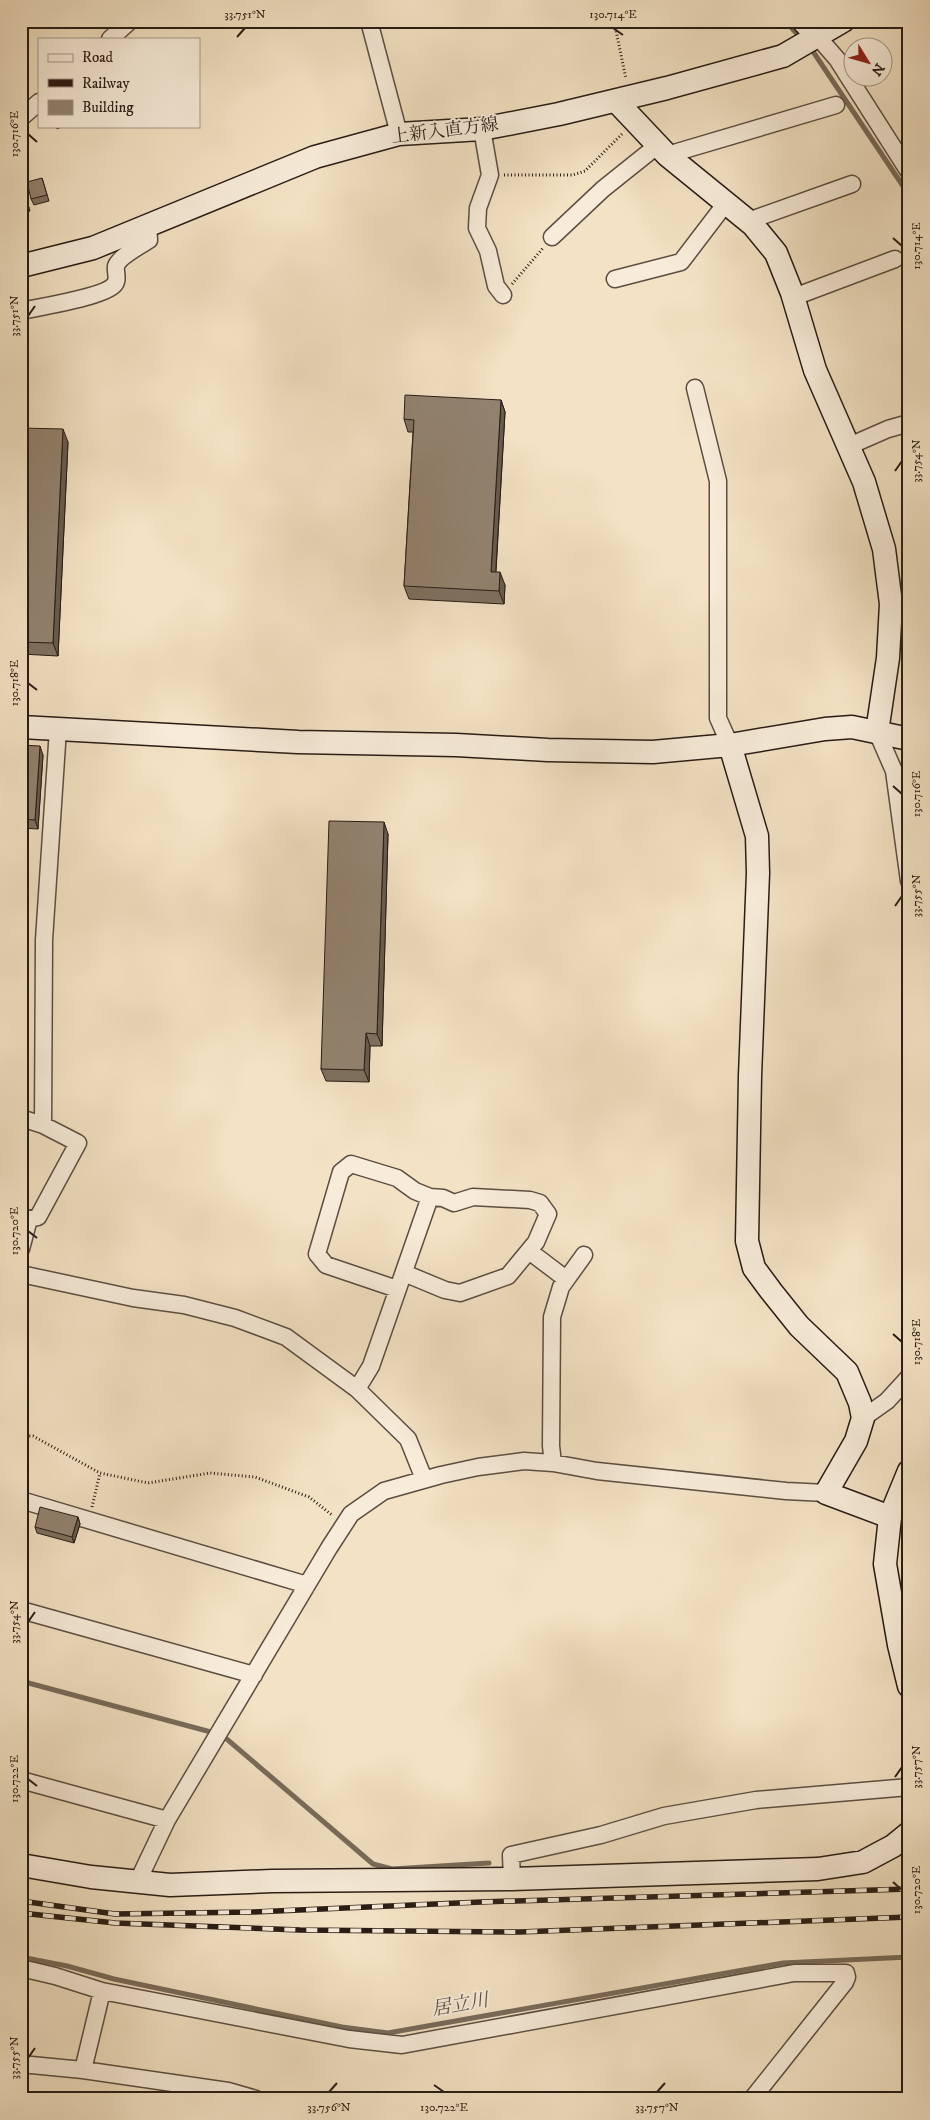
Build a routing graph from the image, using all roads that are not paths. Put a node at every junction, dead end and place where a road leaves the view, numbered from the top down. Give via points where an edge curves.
1 (130, 21) edge
2 (369, 21) edge
3 (843, 21) edge
4 (810, 29) edge
5 (111, 38) edge
6 (623, 99) junction
7 (38, 103) edge
8 (836, 105) dead end
9 (23, 112) edge
10 (482, 129) junction
11 (400, 134) junction
12 (663, 150) junction
13 (909, 172) edge
14 (852, 184) dead end
15 (726, 203) junction
16 (748, 221) junction
17 (148, 224) junction
18 (552, 237) road end
19 (894, 260) dead end
20 (21, 266) edge
21 (615, 279) dead end
22 (503, 295) road end
23 (794, 298) junction
24 (21, 310) edge
25 (695, 388) dead end
26 (909, 423) edge
27 (849, 446) junction
28 (21, 727) edge
29 (58, 729) junction
30 (876, 732) junction
31 (909, 739) edge
32 (730, 745) junction
33 (909, 881) edge
34 (21, 1118) edge
35 (43, 1125) junction
36 (430, 1197) junction
37 (25, 1217) edge
38 (21, 1250) edge
39 (529, 1251) junction
40 (584, 1255) dead end
41 (21, 1274) edge
42 (404, 1274) junction
43 (566, 1279) junction
44 (397, 1289) junction
45 (909, 1376) edge
46 (357, 1389) junction
47 (863, 1418) junction
48 (553, 1463) junction
49 (909, 1471) edge
50 (424, 1479) junction
51 (826, 1493) junction
52 (21, 1500) edge
53 (890, 1517) junction
54 (307, 1585) junction
55 (21, 1610) edge
56 (254, 1675) junction
57 (909, 1686) edge
58 (21, 1780) edge
59 (909, 1787) edge
60 (167, 1820) junction
61 (909, 1833) edge
62 (21, 1864) edge
63 (512, 1879) junction
64 (137, 1883) junction
65 (21, 1968) edge
66 (102, 1991) junction
67 (21, 2064) edge
68 (83, 2070) junction
69 (256, 2099) edge
70 (752, 2099) edge

1 - 5 street
2 - 11 street
3 - 4 street, 上新入直方線
4 - 6 street, 上新入直方線 via 783,56
4 - 13 street via 837,59
6 - 10 street, 上新入直方線
6 - 12 street via 636,122
7 - 9 street
8 - 12 street
10 - 11 street, 上新入直方線
10 - 22 street via 490,175 478,208 477,228 488,251 496,286
11 - 17 street, 上新入直方線 via 315,157
12 - 15 street
12 - 18 street via 603,189
14 - 16 street
15 - 16 street
15 - 21 street via 681,262
16 - 23 street via 776,253
17 - 20 street, 上新入直方線 via 93,248
17 - 24 street via 149,240 120,260 116,266 114,286 100,294
19 - 23 street
23 - 27 street via 815,370
25 - 32 street via 718,481 718,718
26 - 27 street
27 - 30 street via 864,482 884,549 891,604 888,658
28 - 29 street
29 - 32 street via 298,742 548,750 653,752
29 - 35 street via 44,940
30 - 31 street
30 - 32 street via 852,727 825,729
30 - 33 street via 894,771
32 - 47 street via 758,836 747,1241 754,1268 771,1291 799,1326 847,1372
34 - 35 street
35 - 37 street via 78,1143 38,1217
36 - 39 street via 454,1203 486,1196 540,1203 548,1214
36 - 42 street
36 - 44 street via 397,1178 351,1164 341,1172 317,1254 326,1265
37 - 38 street
39 - 42 street via 508,1276 460,1293
39 - 43 street
40 - 43 street
41 - 46 street via 235,1318 286,1338
42 - 44 street
43 - 48 street via 552,1316
44 - 46 street via 371,1366
45 - 47 street via 887,1401
46 - 50 street via 408,1439
47 - 51 street via 856,1441
48 - 50 street via 515,1462
48 - 51 street via 746,1487
49 - 53 street
50 - 54 street via 384,1491 351,1514
51 - 53 street
52 - 54 street
53 - 57 street via 885,1564
54 - 56 street
55 - 56 street
56 - 60 street
58 - 60 street
59 - 63 street via 756,1800 664,1816 601,1835 511,1855
60 - 64 street
61 - 63 street via 863,1862 818,1870
62 - 64 street
63 - 64 street
65 - 66 street
66 - 68 street
66 - 70 street via 350,2040 402,2045 794,1973 846,1972 845,1982
67 - 68 street
68 - 69 street via 228,2091

